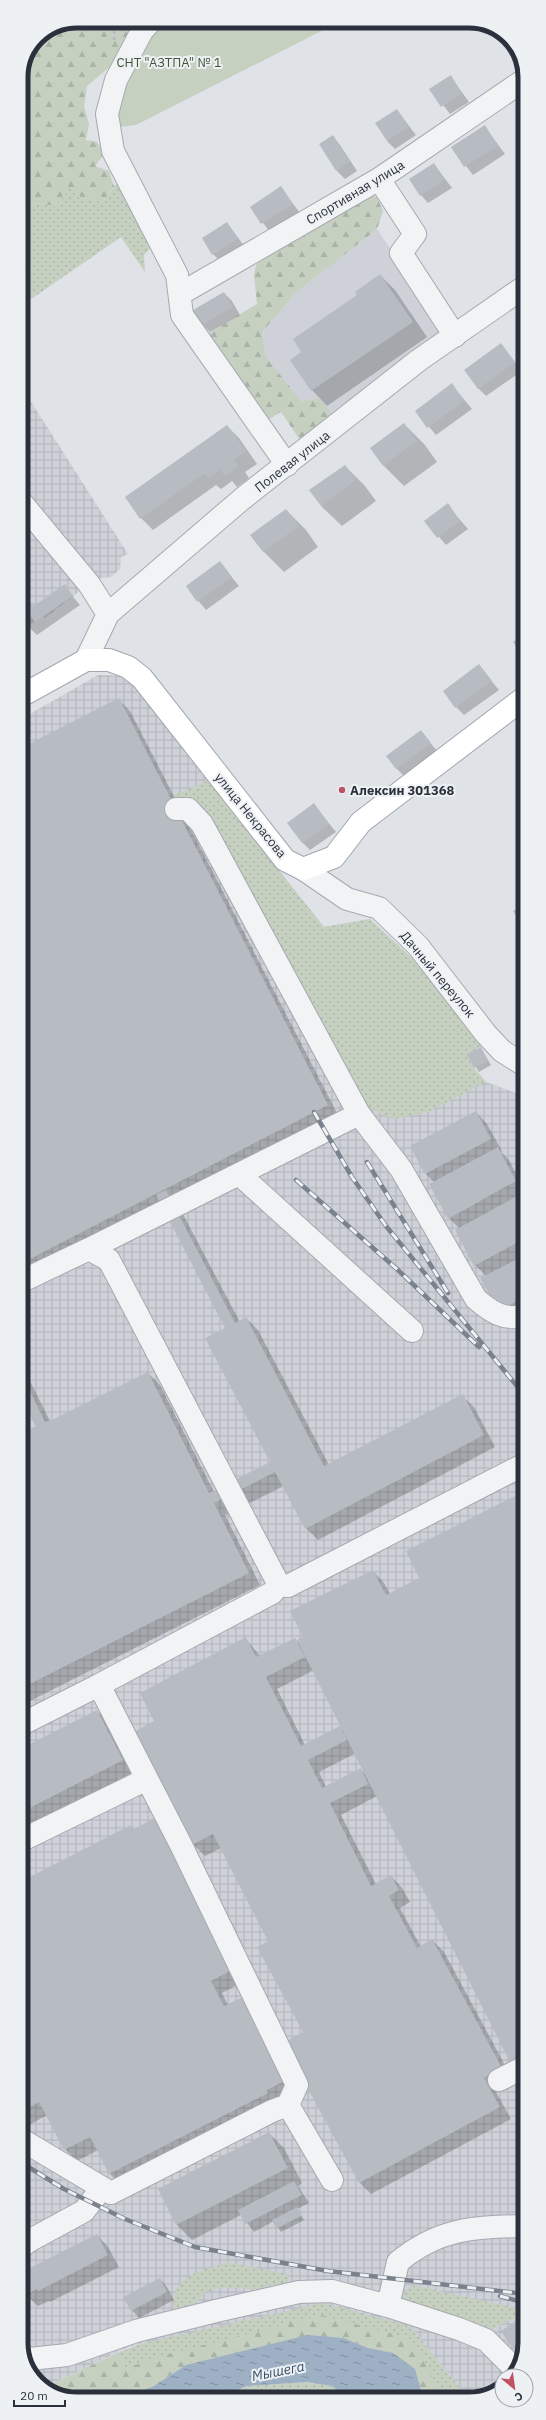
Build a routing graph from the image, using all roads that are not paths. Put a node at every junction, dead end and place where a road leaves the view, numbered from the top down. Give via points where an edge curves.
1 (145, 28) edge
2 (518, 84) edge
3 (379, 179) junction
4 (518, 291) edge
5 (180, 294) junction
6 (455, 336) junction
7 (287, 465) junction
8 (28, 510) edge
9 (108, 614) junction
10 (86, 660) junction
11 (28, 692) edge
12 (518, 703) edge
13 (176, 809) dead end
14 (303, 869) junction
15 (518, 1061) edge
16 (359, 1114) junction
17 (239, 1174) junction
18 (89, 1249) junction
19 (28, 1278) edge
20 (518, 1316) edge
21 (412, 1331) dead end
22 (518, 1468) edge
23 (280, 1585) junction
24 (99, 1685) junction
25 (28, 1721) edge
26 (147, 1779) junction
27 (28, 1837) edge
28 (518, 2070) edge
29 (499, 2080) dead end
30 (288, 2105) junction
31 (28, 2144) edge
32 (332, 2180) dead end
33 (102, 2188) junction
34 (518, 2226) edge
35 (28, 2241) edge
36 (388, 2306) junction
37 (31, 2359) edge
38 (512, 2366) edge

1 - 5 street via 116,80 107,114 113,151 177,275
2 - 3 street, Спортивная улица
3 - 5 street, Спортивная улица
3 - 6 street via 415,234 401,252
4 - 6 street, Полевая улица
5 - 7 street via 182,315
6 - 7 street, Полевая улица via 419,360
7 - 9 street, Полевая улица via 242,499
8 - 9 street via 89,584
9 - 10 street, Полевая улица
10 - 11 main road, улица Некрасова
10 - 14 main road, улица Некрасова via 110,660 128,667 142,678 286,860
12 - 14 main road via 361,822 334,857
13 - 16 street via 188,810 202,824
14 - 15 street, Дачный переулок via 347,899 379,908 418,946 486,1034 502,1051
16 - 17 street
16 - 20 street via 401,1169 476,1298 492,1313 508,1317
17 - 18 street
17 - 21 street
18 - 19 street
18 - 23 street via 109,1260
22 - 23 street via 288,1586
23 - 24 street via 272,1593
24 - 25 street
24 - 26 street
26 - 27 street
26 - 30 street via 297,2085
28 - 29 street
30 - 32 street
30 - 33 street via 111,2193
31 - 33 street
33 - 35 street via 84,2211
34 - 36 street via 477,2226 426,2242 398,2262
36 - 37 street via 332,2291 299,2292 136,2331 67,2355
36 - 38 street via 486,2340

